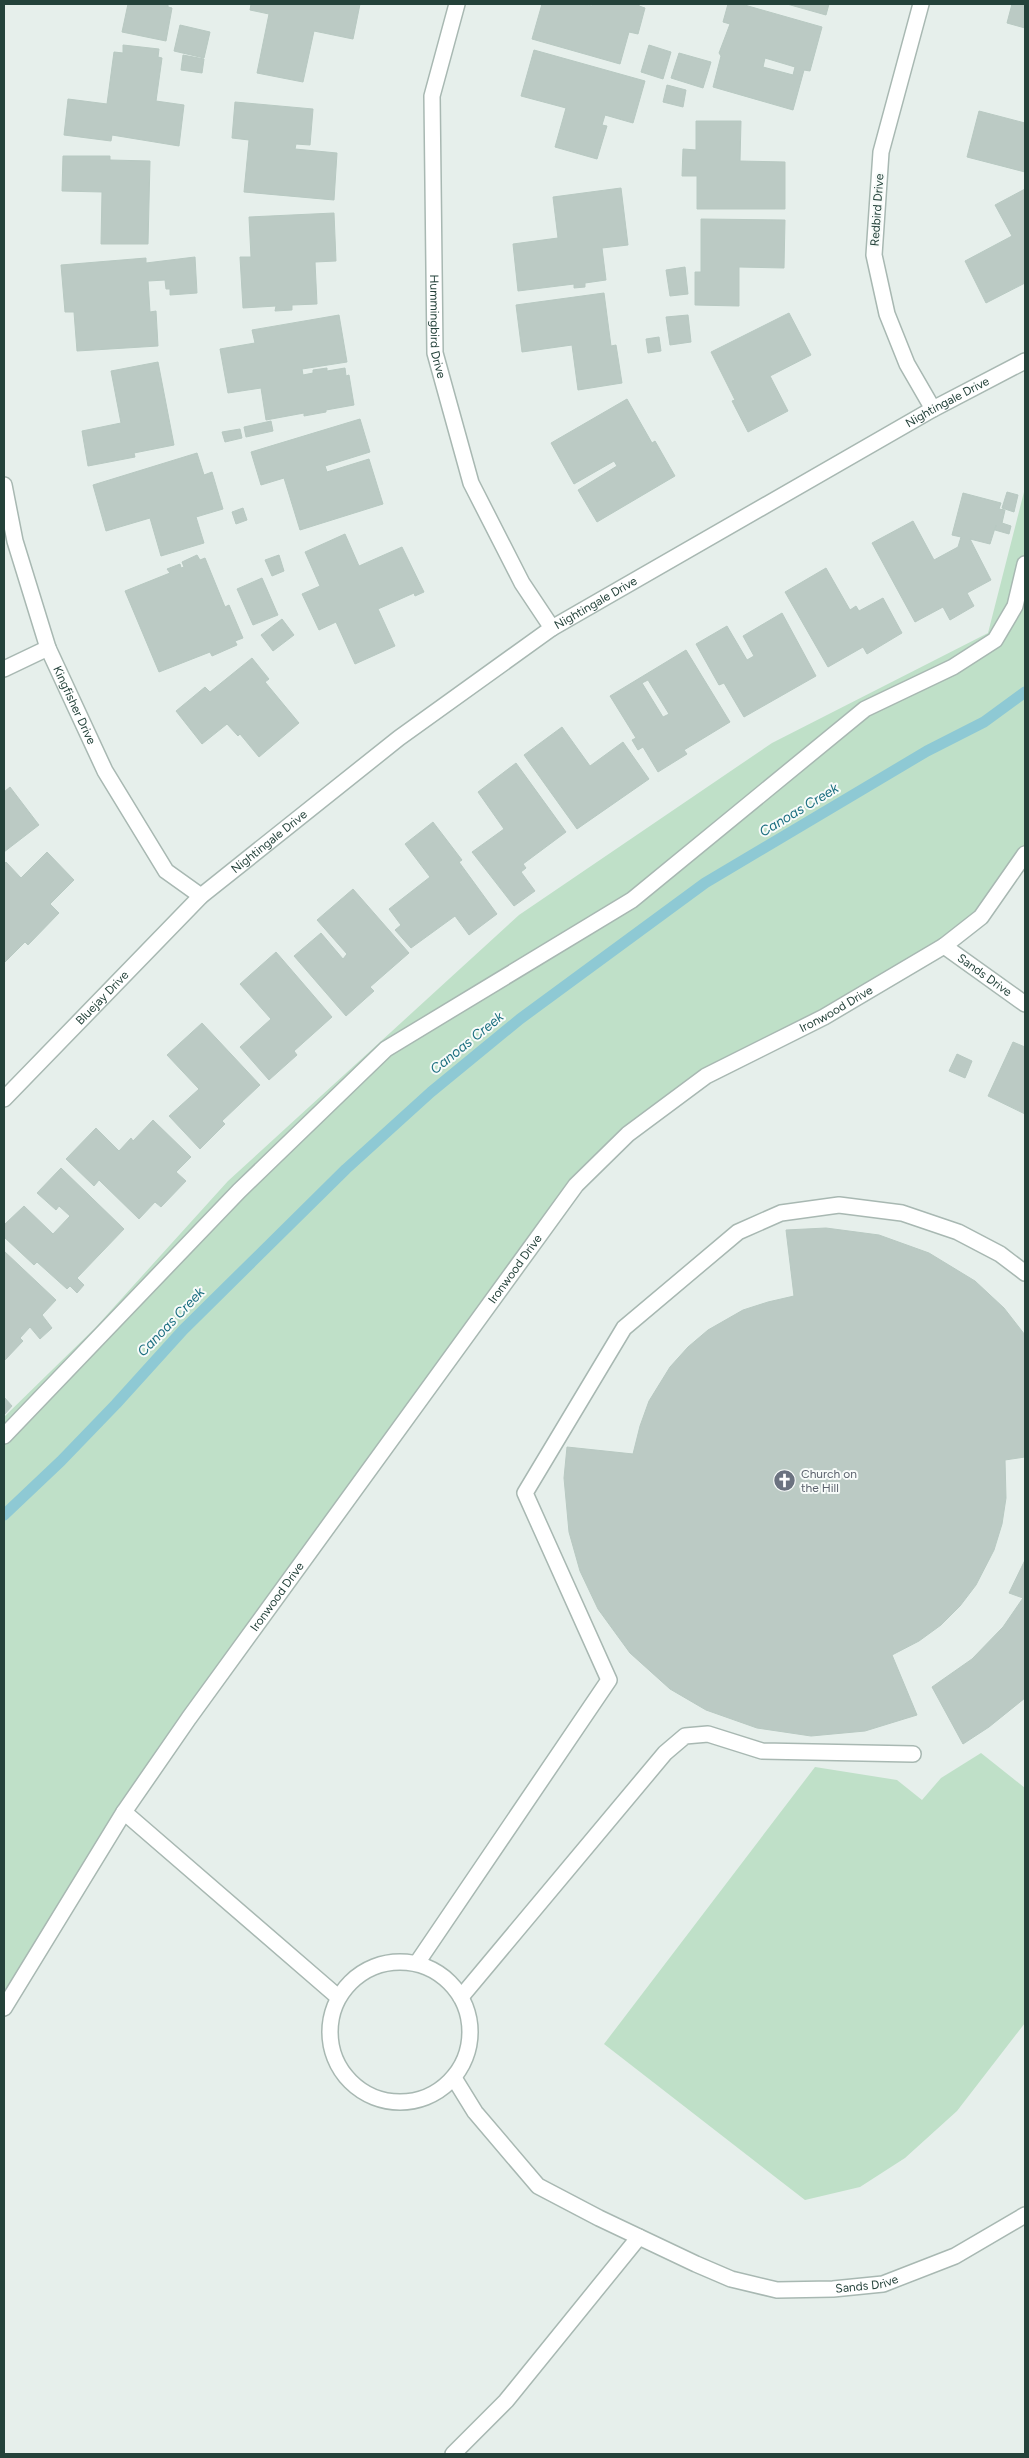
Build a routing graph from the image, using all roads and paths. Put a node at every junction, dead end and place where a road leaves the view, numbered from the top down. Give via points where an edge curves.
1 (457, 4) edge
2 (921, 4) edge
3 (1025, 361) edge
4 (933, 409) junction
5 (4, 485) edge
6 (1025, 564) edge
7 (552, 628) junction
8 (48, 648) junction
9 (4, 669) edge
10 (1025, 854) edge
11 (200, 896) junction
12 (944, 946) junction
13 (1025, 1004) edge
14 (4, 1100) edge
15 (1025, 1274) edge
16 (4, 1436) edge
17 (913, 1754) dead end
18 (124, 1812) junction
19 (417, 1963) junction
20 (338, 1997) junction
21 (461, 1997) junction
22 (4, 2008) edge
23 (454, 2078) junction
24 (1025, 2215) edge
25 (639, 2237) junction
26 (453, 2454) edge

1 - 7 street, Hummingbird Drive via 432,96 435,353 471,483 522,583
2 - 4 street, Redbird Drive via 881,152 874,255 887,314 907,364
3 - 4 street, Nightingale Drive
4 - 7 street, Nightingale Drive
5 - 8 street, Kingfisher Drive via 15,541
6 - 16 street via 1015,606 995,640 953,667 865,708 632,900 386,1049 239,1191
7 - 11 street, Nightingale Drive via 399,738
8 - 9 street
8 - 11 street, Kingfisher Drive via 105,771 166,871
10 - 12 street, Ironwood Drive via 981,917
11 - 14 street, Bluejay Drive
12 - 13 street, Sands Drive
12 - 18 street, Ironwood Drive via 824,1017 706,1076 628,1134 576,1185
15 - 19 street via 1000,1254 958,1232 902,1213 839,1205 781,1213 738,1232 624,1328 525,1493 609,1680
17 - 21 street via 762,1750 708,1734 685,1736 665,1753
18 - 20 street
18 - 22 street, Ironwood Drive
19 - 20 street via 395,1962 373,1967 354,1979
19 - 21 street via 450,1982
20 - 23 street via 331,2017 330,2038 334,2059 352,2085 386,2102 404,2103 422,2100 440,2091
21 - 23 street via 468,2013 469,2047
23 - 25 street, Sands Drive via 474,2112 538,2186
24 - 25 street, Sands Drive via 955,2256 883,2284 833,2289 777,2290 731,2279
25 - 26 street via 506,2401

